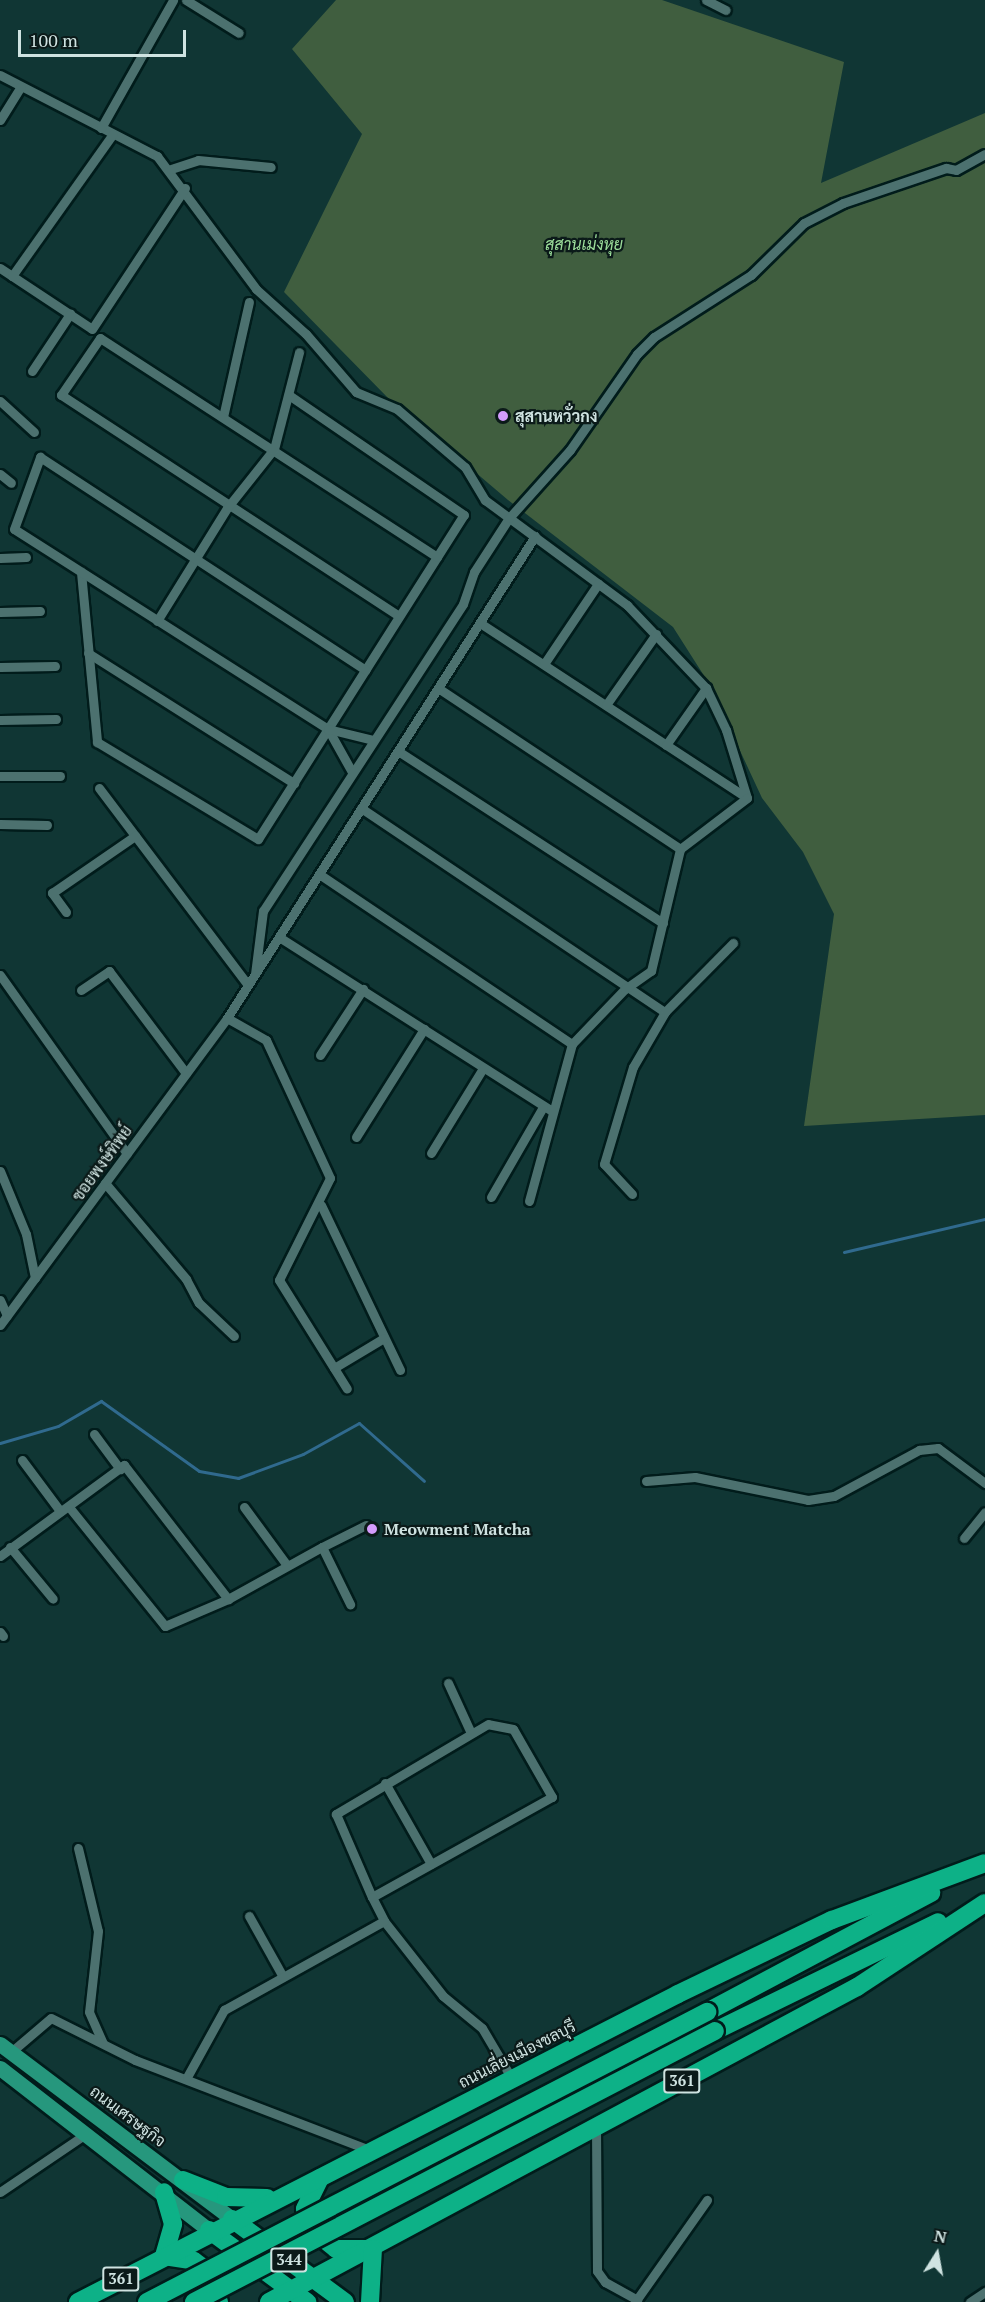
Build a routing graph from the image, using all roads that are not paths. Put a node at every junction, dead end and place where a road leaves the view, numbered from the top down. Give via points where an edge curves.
1 (173, 0) edge
2 (186, 0) edge
3 (706, 0) edge
4 (726, 10) dead end
5 (239, 33) dead end
6 (0, 75) edge
7 (21, 87) junction
8 (0, 120) edge
9 (101, 128) junction
10 (113, 134) junction
11 (985, 154) edge
12 (271, 167) dead end
13 (171, 170) junction
14 (185, 188) junction
15 (4, 273) edge
16 (249, 302) dead end
17 (70, 314) junction
18 (299, 352) dead end
19 (32, 371) dead end
20 (290, 396) junction
21 (0, 401) edge
22 (223, 417) junction
23 (34, 432) dead end
24 (274, 449) junction
25 (0, 474) edge
26 (11, 483) dead end
27 (227, 508) junction
28 (509, 518) junction
29 (535, 536) junction
30 (26, 557) dead end
31 (197, 557) junction
32 (437, 557) junction
33 (0, 558) edge
34 (81, 572) junction
35 (598, 584) junction
36 (40, 611) dead end
37 (0, 612) edge
38 (399, 616) junction
39 (158, 621) junction
40 (480, 623) junction
41 (656, 634) junction
42 (88, 653) junction
43 (544, 664) junction
44 (55, 666) dead end
45 (0, 667) edge
46 (365, 670) junction
47 (438, 688) junction
48 (706, 688) junction
49 (606, 705) junction
50 (56, 719) dead end
51 (0, 720) edge
52 (328, 729) junction
53 (373, 740) junction
54 (666, 745) junction
55 (398, 751) junction
56 (352, 772) junction
57 (0, 776) edge
58 (60, 777) dead end
59 (294, 783) junction
60 (99, 788) dead end
61 (747, 798) junction
62 (361, 808) junction
63 (0, 824) edge
64 (47, 825) dead end
65 (135, 836) junction
66 (680, 849) junction
67 (319, 874) junction
68 (66, 912) dead end
69 (663, 923) junction
70 (279, 937) junction
71 (734, 943) dead end
72 (255, 974) junction
73 (0, 975) edge
74 (248, 985) junction
75 (363, 989) junction
76 (625, 989) junction
77 (81, 990) dead end
78 (665, 1012) junction
79 (227, 1018) junction
80 (424, 1029) junction
81 (572, 1044) junction
82 (320, 1055) dead end
83 (483, 1068) junction
84 (186, 1073) junction
85 (547, 1109) junction
86 (356, 1137) dead end
87 (431, 1153) dead end
88 (127, 1154) junction
89 (0, 1171) edge
90 (105, 1184) junction
91 (632, 1194) dead end
92 (491, 1197) dead end
93 (529, 1201) dead end
94 (321, 1206) junction
95 (35, 1278) junction
96 (0, 1299) edge
97 (7, 1316) junction
98 (0, 1325) edge
99 (234, 1336) dead end
100 (384, 1338) junction
101 (334, 1368) junction
102 (400, 1370) dead end
103 (347, 1389) dead end
104 (94, 1434) dead end
105 (22, 1460) dead end
106 (120, 1468) junction
107 (646, 1481) dead end
108 (985, 1483) edge
109 (244, 1507) dead end
110 (64, 1509) junction
111 (985, 1512) edge
112 (366, 1525) dead end
113 (964, 1538) dead end
114 (322, 1547) junction
115 (4, 1549) edge
116 (286, 1564) junction
117 (53, 1599) dead end
118 (228, 1599) junction
119 (350, 1604) dead end
120 (448, 1683) dead end
121 (471, 1733) junction
122 (385, 1784) junction
123 (78, 1848) dead end
124 (431, 1864) junction
125 (985, 1864) edge
126 (372, 1897) junction
127 (985, 1898) edge
128 (985, 1903) edge
129 (249, 1916) dead end
130 (384, 1921) junction
131 (282, 1975) junction
132 (103, 2043) junction
133 (5, 2048) edge
134 (0, 2068) edge
135 (187, 2077) junction
136 (512, 2079) junction
137 (596, 2127) junction
138 (87, 2133) junction
139 (372, 2151) junction
140 (320, 2178) junction
141 (183, 2180) junction
142 (0, 2192) edge
143 (164, 2192) junction
144 (286, 2193) junction
145 (707, 2200) dead end
146 (232, 2219) junction
147 (209, 2230) junction
148 (373, 2249) junction
149 (164, 2256) junction
150 (315, 2280) junction
151 (985, 2292) edge
152 (300, 2297) edge
153 (636, 2301) edge
154 (78, 2302) edge
155 (147, 2302) edge
156 (194, 2302) edge
157 (219, 2302) edge
158 (268, 2302) edge
159 (345, 2302) edge
160 (370, 2302) edge
161 (970, 2302) edge

1 - 9 street
2 - 5 street
3 - 4 street
6 - 7 street
7 - 8 street
7 - 9 street
9 - 10 street
10 - 13 street
10 - 15 street
11 - 28 street via 956,170 946,168 843,203 804,223 750,274 654,337 570,450
12 - 13 street via 198,160
13 - 14 street
14 - 17 street via 92,329
14 - 28 street via 256,289 306,334 356,392 405,416 465,467 478,492
15 - 17 street
16 - 22 street
17 - 19 street
18 - 20 street
20 - 24 street
20 - 32 street via 464,515
21 - 23 street
22 - 24 street
22 - 27 street via 100,338 61,395
24 - 27 street
24 - 32 street
25 - 26 street
27 - 31 street
27 - 38 street
28 - 29 street
28 - 53 street via 474,572 463,604
29 - 35 street
29 - 40 street, ซอยพงษ์ทิพย์
30 - 33 street
31 - 34 street via 40,457 14,529
31 - 39 street
31 - 46 street
32 - 38 street
34 - 39 street
34 - 42 street
35 - 41 street
35 - 43 street
36 - 37 street
38 - 46 street
39 - 52 street
40 - 43 street
40 - 47 street, ซอยพงษ์ทิพย์
41 - 48 street
41 - 49 street
42 - 59 street
42 - 59 street via 97,742 258,838
43 - 49 street
44 - 45 street
46 - 52 street
47 - 55 street, ซอยพงษ์ทิพย์
47 - 66 street
48 - 54 street
48 - 61 street via 726,730
49 - 54 street
50 - 51 street
52 - 53 street
52 - 56 street
52 - 59 street
53 - 56 street
54 - 61 street
55 - 62 street, ซอยพงษ์ทิพย์
55 - 69 street
56 - 72 street via 264,911
57 - 58 street
60 - 65 street
61 - 66 street
62 - 67 street, ซอยพงษ์ทิพย์
62 - 76 street
63 - 64 street
65 - 68 street via 52,893
65 - 74 street
66 - 69 street
67 - 70 street, ซอยพงษ์ทิพย์
67 - 81 street
69 - 76 street via 651,971
70 - 72 street, ซอยพงษ์ทิพย์
70 - 75 street
71 - 78 street
72 - 74 street, ซอยพงษ์ทิพย์
73 - 88 street
74 - 79 street, ซอยพงษ์ทิพย์
75 - 80 street
75 - 82 street
76 - 78 street
76 - 81 street
77 - 84 street via 109,971
78 - 91 street via 633,1067 604,1164
79 - 84 street, ซอยพงษ์ทิพย์
79 - 94 street via 266,1040 330,1178
80 - 83 street
80 - 86 street
81 - 85 street
83 - 85 street
83 - 87 street
84 - 88 street, ซอยพงษ์ทิพย์
85 - 92 street
85 - 93 street
88 - 90 street, ซอยพงษ์ทิพย์
89 - 95 street via 26,1234
90 - 95 street, ซอยพงษ์ทิพย์
90 - 99 street via 186,1278 200,1303
94 - 100 street
94 - 101 street via 279,1280
95 - 97 street, ซอยพงษ์ทิพย์
96 - 97 street
97 - 98 street, ซอยพงษ์ทิพย์
100 - 101 street
100 - 102 street
101 - 103 street
104 - 106 street
105 - 110 street
106 - 110 street
106 - 118 street via 124,1465
107 - 108 street via 695,1477 808,1500 834,1496 919,1450 938,1448
109 - 116 street
110 - 115 street
110 - 118 street via 165,1626
111 - 113 street
112 - 114 street
114 - 116 street
114 - 119 street
115 - 117 street
116 - 118 street
120 - 121 street
121 - 122 street
121 - 124 street via 498,1722 513,1729 552,1797
122 - 124 street
122 - 126 street via 336,1814
123 - 132 street via 98,1931 89,2012
124 - 126 street
125 - 136 highway, ถนนเลี่ยงเมืองชลบุรี / 361 via 832,1920
125 - 155 highway, ถนนเลี่ยงเมืองชลบุรี / 361, bridge
126 - 130 street
127 - 156 highway, 361, bridge via 715,2031
128 - 137 highway, 361 via 857,1987
129 - 131 street
130 - 131 street
130 - 136 street via 443,1996 482,2028
131 - 135 street via 224,2010
132 - 133 street via 51,2018
132 - 135 street
133 - 141 main road, ถนนเศรษฐกิจ
134 - 138 main road
135 - 139 street
136 - 139 highway, ถนนเลี่ยงเมืองชลบุรี / 361
137 - 148 highway, 361
137 - 153 street via 597,2271 605,2283
138 - 142 street
138 - 143 main road
139 - 140 highway, ถนนเลี่ยงเมืองชลบุรี / 361
140 - 144 highway, ถนนเลี่ยงเมืองชลบุรี / 361
140 - 148 highway via 305,2209 309,2227 336,2249
141 - 144 highway via 226,2197
141 - 146 main road, ถนนเศรษฐกิจ
143 - 147 main road
143 - 149 highway via 173,2224
144 - 146 highway, ถนนเลี่ยงเมืองชลบุรี / 361
145 - 153 street
146 - 147 highway, ถนนเลี่ยงเมืองชลบุรี / 361
146 - 150 highway, 344
147 - 149 highway, ถนนเลี่ยงเมืองชลบุรี / 361
147 - 152 highway, 344
148 - 150 highway, 361
148 - 160 highway
149 - 154 highway, ถนนเลี่ยงเมืองชลบุรี / 361
149 - 157 highway via 194,2261 206,2270
150 - 152 highway, 361
150 - 159 highway, 344
151 - 161 street
152 - 158 highway, 361

